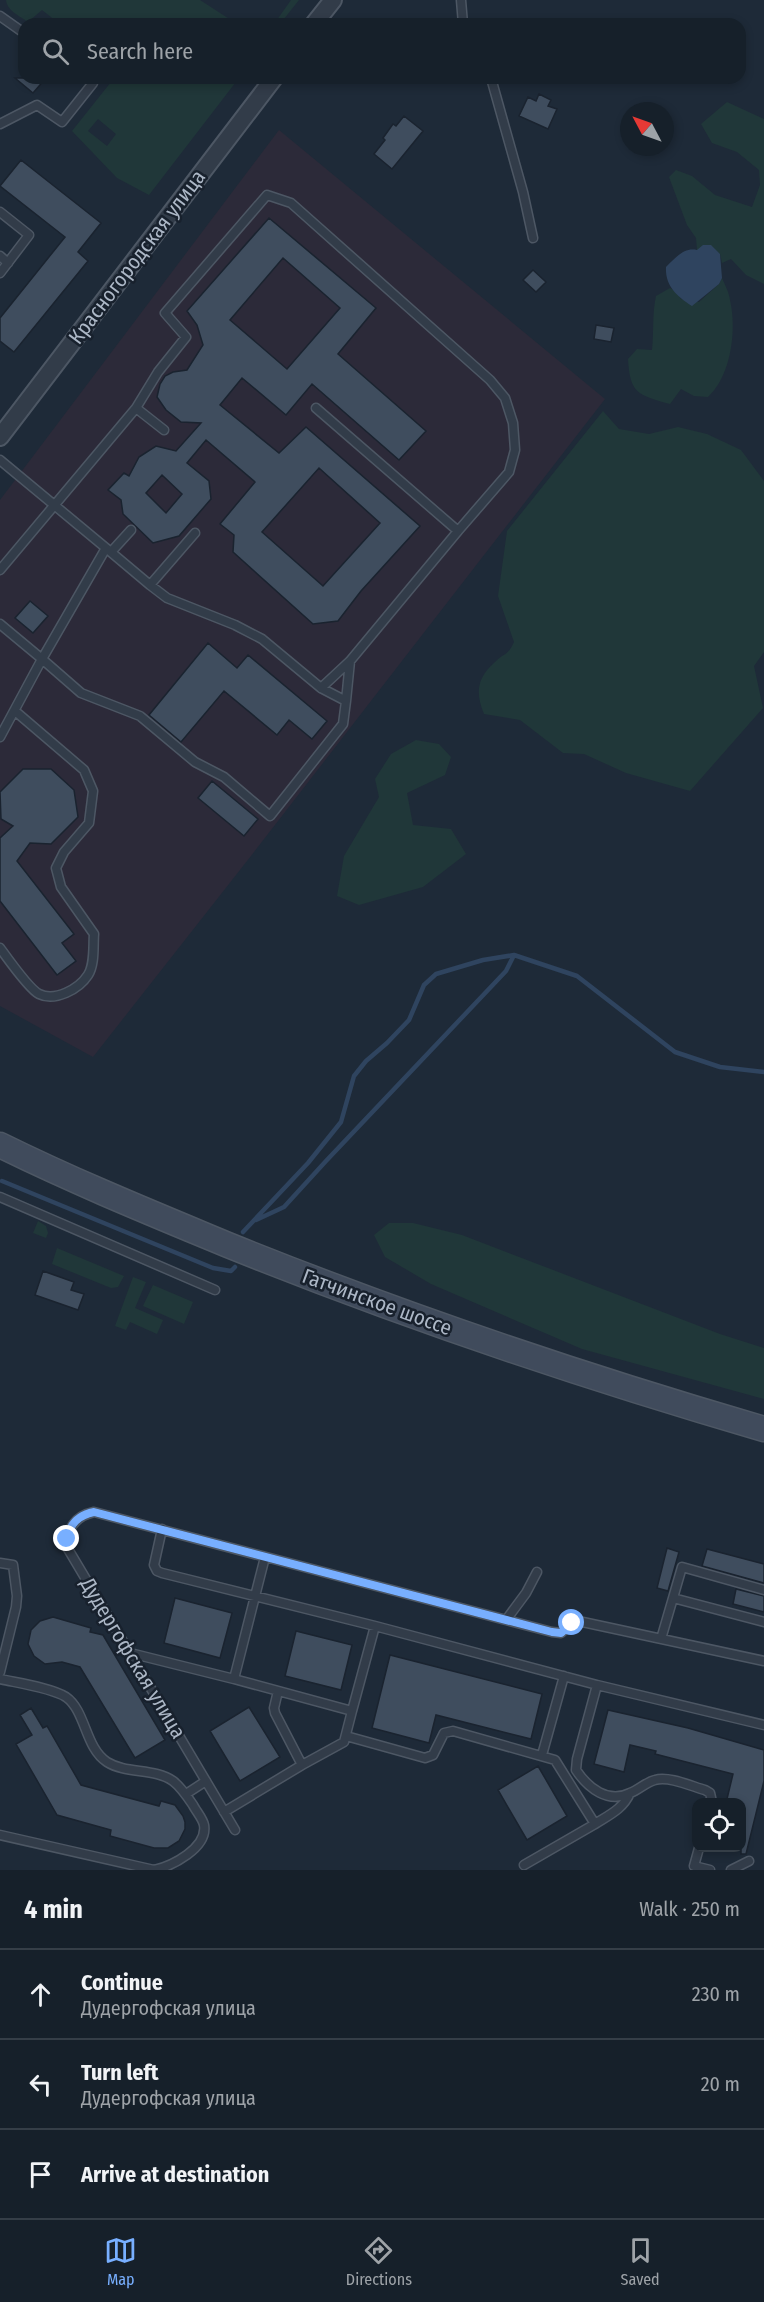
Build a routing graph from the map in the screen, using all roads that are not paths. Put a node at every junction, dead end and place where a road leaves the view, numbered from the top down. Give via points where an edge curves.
1 (333, 0) edge
2 (460, 0) edge
3 (0, 16) edge
4 (319, 18) edge
5 (462, 18) edge
6 (18, 29) edge
7 (92, 84) edge
8 (269, 84) edge
9 (492, 84) edge
10 (0, 124) edge
11 (0, 212) edge
12 (533, 238) dead end
13 (0, 256) edge
14 (8, 263) junction
15 (0, 273) edge
16 (136, 408) junction
17 (316, 408) dead end
18 (164, 429) dead end
19 (0, 437) edge
20 (0, 459) edge
21 (54, 504) junction
22 (131, 530) dead end
23 (458, 531) junction
24 (195, 533) dead end
25 (108, 550) junction
26 (0, 570) edge
27 (150, 585) junction
28 (0, 624) edge
29 (42, 659) junction
30 (350, 661) junction
31 (321, 688) junction
32 (346, 701) junction
33 (15, 711) junction
34 (0, 737) edge
35 (0, 948) edge
36 (0, 1145) edge
37 (0, 1197) edge
38 (216, 1290) dead end
39 (764, 1429) edge
40 (162, 1529) junction
41 (265, 1557) junction
42 (0, 1563) edge
43 (537, 1572) dead end
44 (764, 1590) edge
45 (255, 1597) junction
46 (673, 1598) junction
47 (506, 1620) junction
48 (764, 1622) edge
49 (375, 1626) junction
50 (661, 1639) junction
51 (130, 1653) junction
52 (764, 1661) edge
53 (0, 1672) edge
54 (564, 1676) junction
55 (0, 1679) edge
56 (234, 1679) junction
57 (597, 1685) junction
58 (278, 1691) junction
59 (352, 1711) junction
60 (764, 1725) edge
61 (346, 1736) junction
62 (542, 1755) junction
63 (302, 1765) junction
64 (206, 1781) junction
65 (630, 1793) junction
66 (186, 1794) junction
67 (711, 1798) edge
68 (224, 1812) junction
69 (595, 1824) junction
70 (235, 1830) dead end
71 (0, 1835) edge
72 (698, 1852) edge
73 (749, 1861) dead end
74 (524, 1865) dead end
75 (710, 1870) edge
76 (731, 1870) edge

1 - 4 street
2 - 5 lane
3 - 6 lane
7 - 10 lane via 62,122 37,105
8 - 19 street, Красногородская улица
9 - 12 lane
11 - 14 lane via 29,236
13 - 14 lane
14 - 15 lane
16 - 18 lane
16 - 21 lane
16 - 23 lane via 186,337 165,313 267,195 291,203 490,380 505,398 513,423 515,450 509,472
17 - 23 lane
20 - 21 lane
21 - 25 lane
21 - 26 lane
22 - 25 lane
23 - 30 lane
24 - 27 lane
25 - 27 lane
25 - 29 lane
27 - 31 lane via 167,598 262,639
28 - 29 lane
29 - 32 lane via 81,693 140,716 270,816 343,724
29 - 33 lane
30 - 31 lane
30 - 32 lane
31 - 32 lane
33 - 34 lane
33 - 35 lane via 84,770 93,791 89,823 63,852 56,868 61,887 94,934 92,965 87,976 68,992 52,997 39,994
36 - 39 main road, Гатчинское шоссе via 89,1187 361,1296 521,1355
37 - 38 lane
40 - 41 lane, Дудергофская улица
40 - 45 lane via 155,1555 157,1571
40 - 51 lane, Дудергофская улица via 94,1512 77,1519 69,1529 68,1549
41 - 45 lane
41 - 47 lane, Дудергофская улица
42 - 53 lane via 13,1565 17,1596
43 - 47 lane
44 - 46 lane via 681,1568
45 - 49 lane
45 - 56 lane
46 - 48 lane
46 - 50 lane
47 - 50 lane, Дудергофская улица via 561,1633 579,1622
49 - 54 lane
49 - 59 lane
50 - 52 lane, Дудергофская улица
51 - 56 lane
51 - 64 lane, Дудергофская улица
54 - 57 lane
54 - 62 lane
55 - 66 lane via 55,1692 68,1699 96,1751 106,1761 171,1780
56 - 58 lane
57 - 60 lane
57 - 65 lane via 576,1770 609,1797
58 - 59 lane
58 - 63 lane via 275,1713
59 - 61 lane
61 - 62 lane via 425,1758 434,1755 444,1733 453,1731
61 - 63 lane via 340,1745
62 - 69 lane via 559,1764
63 - 68 lane
64 - 66 lane
64 - 68 lane, Дудергофская улица
65 - 67 lane via 656,1779 664,1779 705,1790
65 - 69 lane via 626,1803
66 - 71 lane via 204,1824 203,1838 168,1867 154,1870
68 - 70 lane, Дудергофская улица
69 - 74 lane
72 - 75 lane via 694,1866
73 - 76 lane

